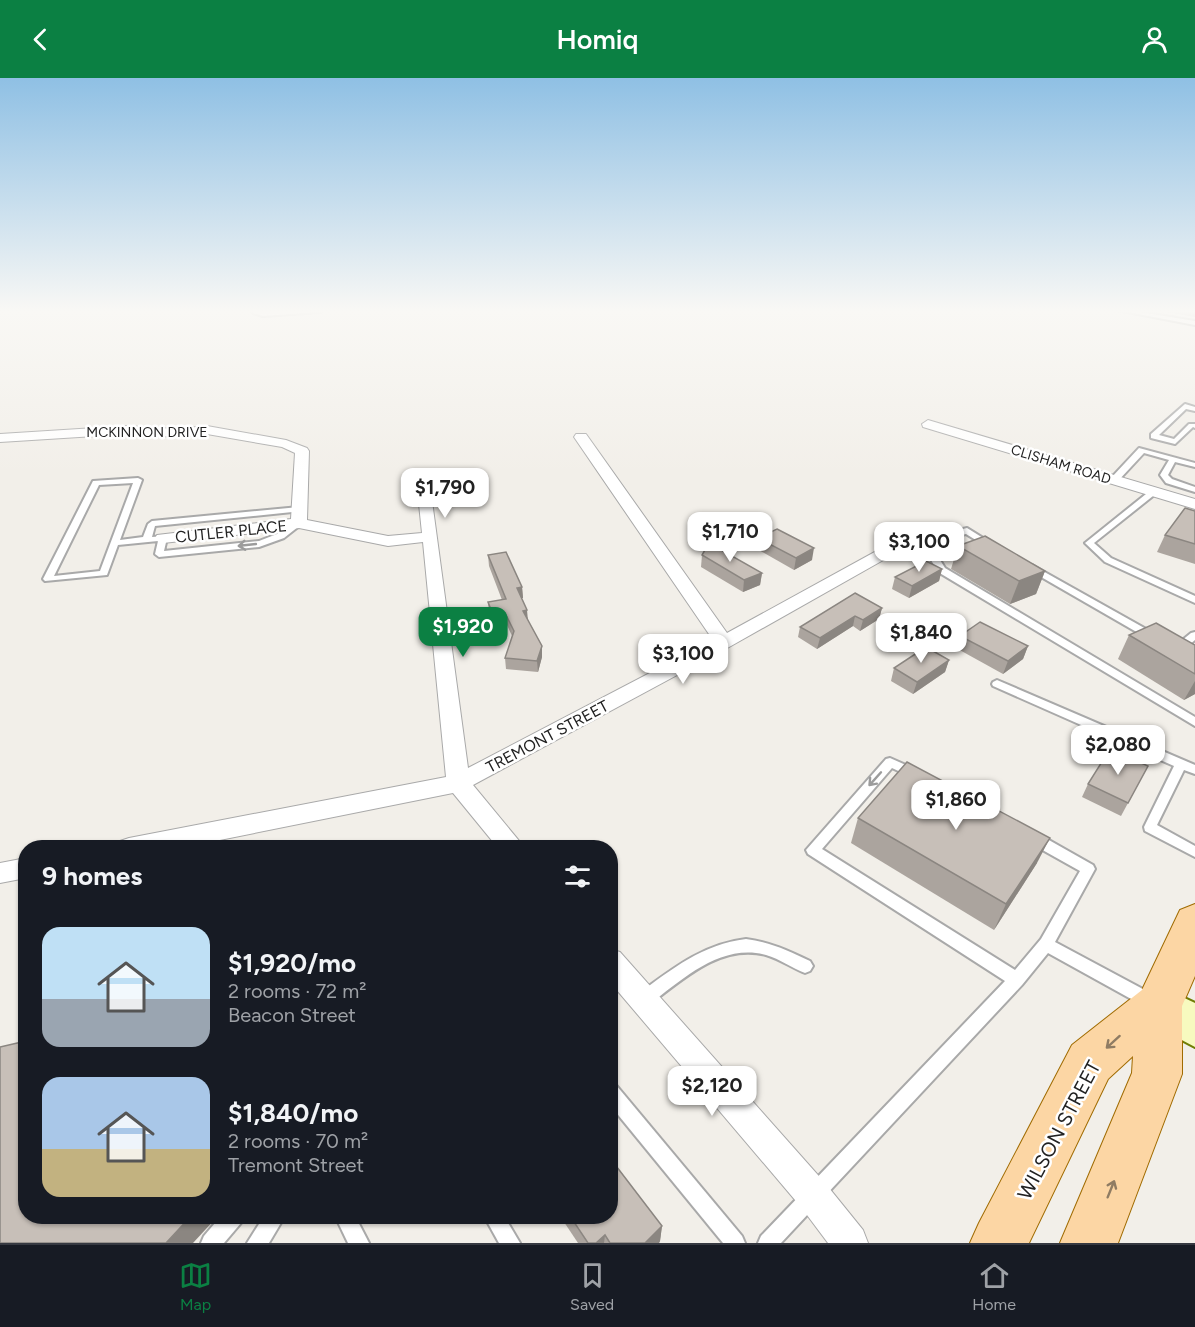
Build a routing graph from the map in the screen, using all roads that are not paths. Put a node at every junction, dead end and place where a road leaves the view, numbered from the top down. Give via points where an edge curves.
1 (1195, 409) edge
2 (1170, 420) junction
3 (927, 424) dead end
4 (1193, 425) edge
5 (581, 437) dead end
6 (0, 438) edge
7 (1173, 459) junction
8 (1195, 465) edge
9 (1114, 480) junction
10 (1195, 490) edge
11 (1154, 492) junction
12 (427, 504) dead end
13 (1195, 504) edge
14 (299, 516) junction
15 (430, 537) junction
16 (163, 538) joint
17 (146, 540) junction
18 (114, 543) junction
19 (999, 549) edge
20 (888, 551) dead end
21 (1019, 561) edge
22 (1195, 600) edge
23 (1195, 635) edge
24 (723, 642) junction
25 (997, 684) dead end
26 (1195, 722) edge
27 (1182, 764) junction
28 (1195, 770) edge
29 (921, 777) edge
30 (458, 783) junction
31 (1021, 831) edge
32 (169, 840) edge
33 (506, 840) edge
34 (1195, 852) edge
35 (18, 870) edge
36 (0, 873) edge
37 (1194, 929) edge
38 (1047, 944) junction
39 (805, 966) dead end
40 (618, 970) edge
41 (1017, 980) junction
42 (643, 999) junction
43 (1177, 1016) edge
44 (618, 1101) edge
45 (813, 1195) junction
46 (227, 1224) edge
47 (270, 1224) edge
48 (348, 1224) edge
49 (498, 1224) edge
50 (211, 1243) edge
51 (257, 1243) edge
52 (359, 1243) edge
53 (510, 1243) edge
54 (735, 1243) edge
55 (768, 1243) edge
56 (850, 1243) edge
57 (999, 1243) edge
58 (1089, 1243) edge

1 - 2 lane via 1185,406
2 - 4 lane
2 - 4 lane via 1154,436 1174,442
3 - 9 street, CLISHAM ROAD
5 - 24 street
6 - 14 street, MCKINNON DRIVE via 127,430 207,430 286,444 302,451
7 - 8 lane
7 - 9 lane via 1142,450
7 - 10 lane via 1164,475 1169,481
9 - 11 street, CLISHAM ROAD
11 - 13 street, CLISHAM ROAD
11 - 22 lane via 1089,543 1108,560
12 - 15 street
14 - 15 street via 388,541
14 - 16 street, CUTLER PLACE
14 - 17 lane via 152,524
15 - 30 street
16 - 17 lane
17 - 18 lane
18 - 18 lane via 104,573 48,579 96,483 138,480
19 - 26 lane via 967,531 924,541 941,570
20 - 24 street, TREMONT STREET
21 - 23 lane via 1181,652
24 - 30 street, TREMONT STREET
25 - 27 lane
27 - 28 lane
27 - 34 lane via 1150,827
29 -> 41 lane via 890,762 813,850
30 - 32 street, TREMONT STREET
30 - 33 street
31 - 38 lane via 1088,869
35 - 36 street
37 - 43 main road, WILSON STREET
38 - 41 lane
38 - 43 lane
39 - 42 lane via 763,948 723,949 689,966
40 - 42 street
41 - 45 lane
42 - 45 street
43 -> 57 main road, WILSON STREET via 1127,1030 1090,1062
58 -> 43 main road, WILSON STREET
44 - 54 lane
45 - 55 lane
45 - 56 street
46 - 50 lane
47 - 51 lane
48 - 52 lane
49 - 53 lane

